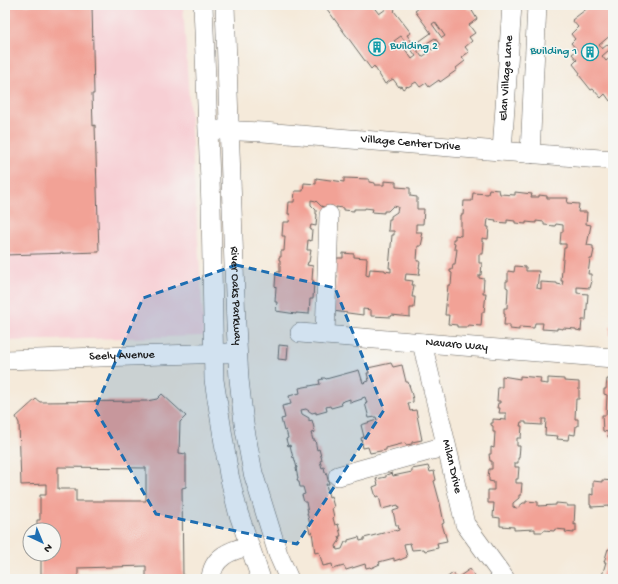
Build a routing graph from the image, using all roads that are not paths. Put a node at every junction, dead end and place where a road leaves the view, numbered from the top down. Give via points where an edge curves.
1 (202, 5) edge
2 (208, 5) edge
3 (225, 5) edge
4 (512, 5) edge
5 (537, 5) edge
6 (509, 55) junction
7 (535, 57) junction
8 (208, 130) junction
9 (229, 131) junction
10 (502, 151) junction
11 (530, 154) junction
12 (613, 160) edge
13 (329, 216) dead end
14 (300, 333) dead end
15 (324, 335) junction
16 (422, 343) junction
17 (238, 352) junction
18 (214, 354) junction
19 (613, 358) edge
20 (5, 360) edge
21 (446, 446) junction
22 (338, 476) dead end
23 (249, 546) junction
24 (211, 579) edge
25 (261, 579) edge
26 (289, 579) edge
27 (505, 579) edge

1 - 8 street, River Oaks Parkway
2 - 9 street via 214,15 217,113
3 - 9 street, River Oaks Parkway
4 - 6 street, Elan Village Lane
5 - 7 street
6 - 7 street
6 - 10 street, Elan Village Lane
7 - 11 street
8 - 9 street, Village Center Drive
8 - 18 street, River Oaks Parkway
9 - 10 street, Village Center Drive
9 - 17 street, River Oaks Parkway
10 - 11 street, Village Center Drive
11 - 12 street, Village Center Drive
13 - 15 street
14 - 15 street, Navaro Way
15 - 16 street, Navaro Way
16 - 19 street, Navaro Way
16 - 21 street, Milan Drive
17 - 18 street, Seely Avenue
17 - 26 street, River Oaks Parkway via 244,424 253,474 278,554
18 - 20 street, Seely Avenue
18 - 23 street, River Oaks Parkway via 214,380 229,475
21 - 22 street
21 - 27 street, Milan Drive via 466,524
23 - 24 street via 234,550 221,558
23 - 25 street, River Oaks Parkway

